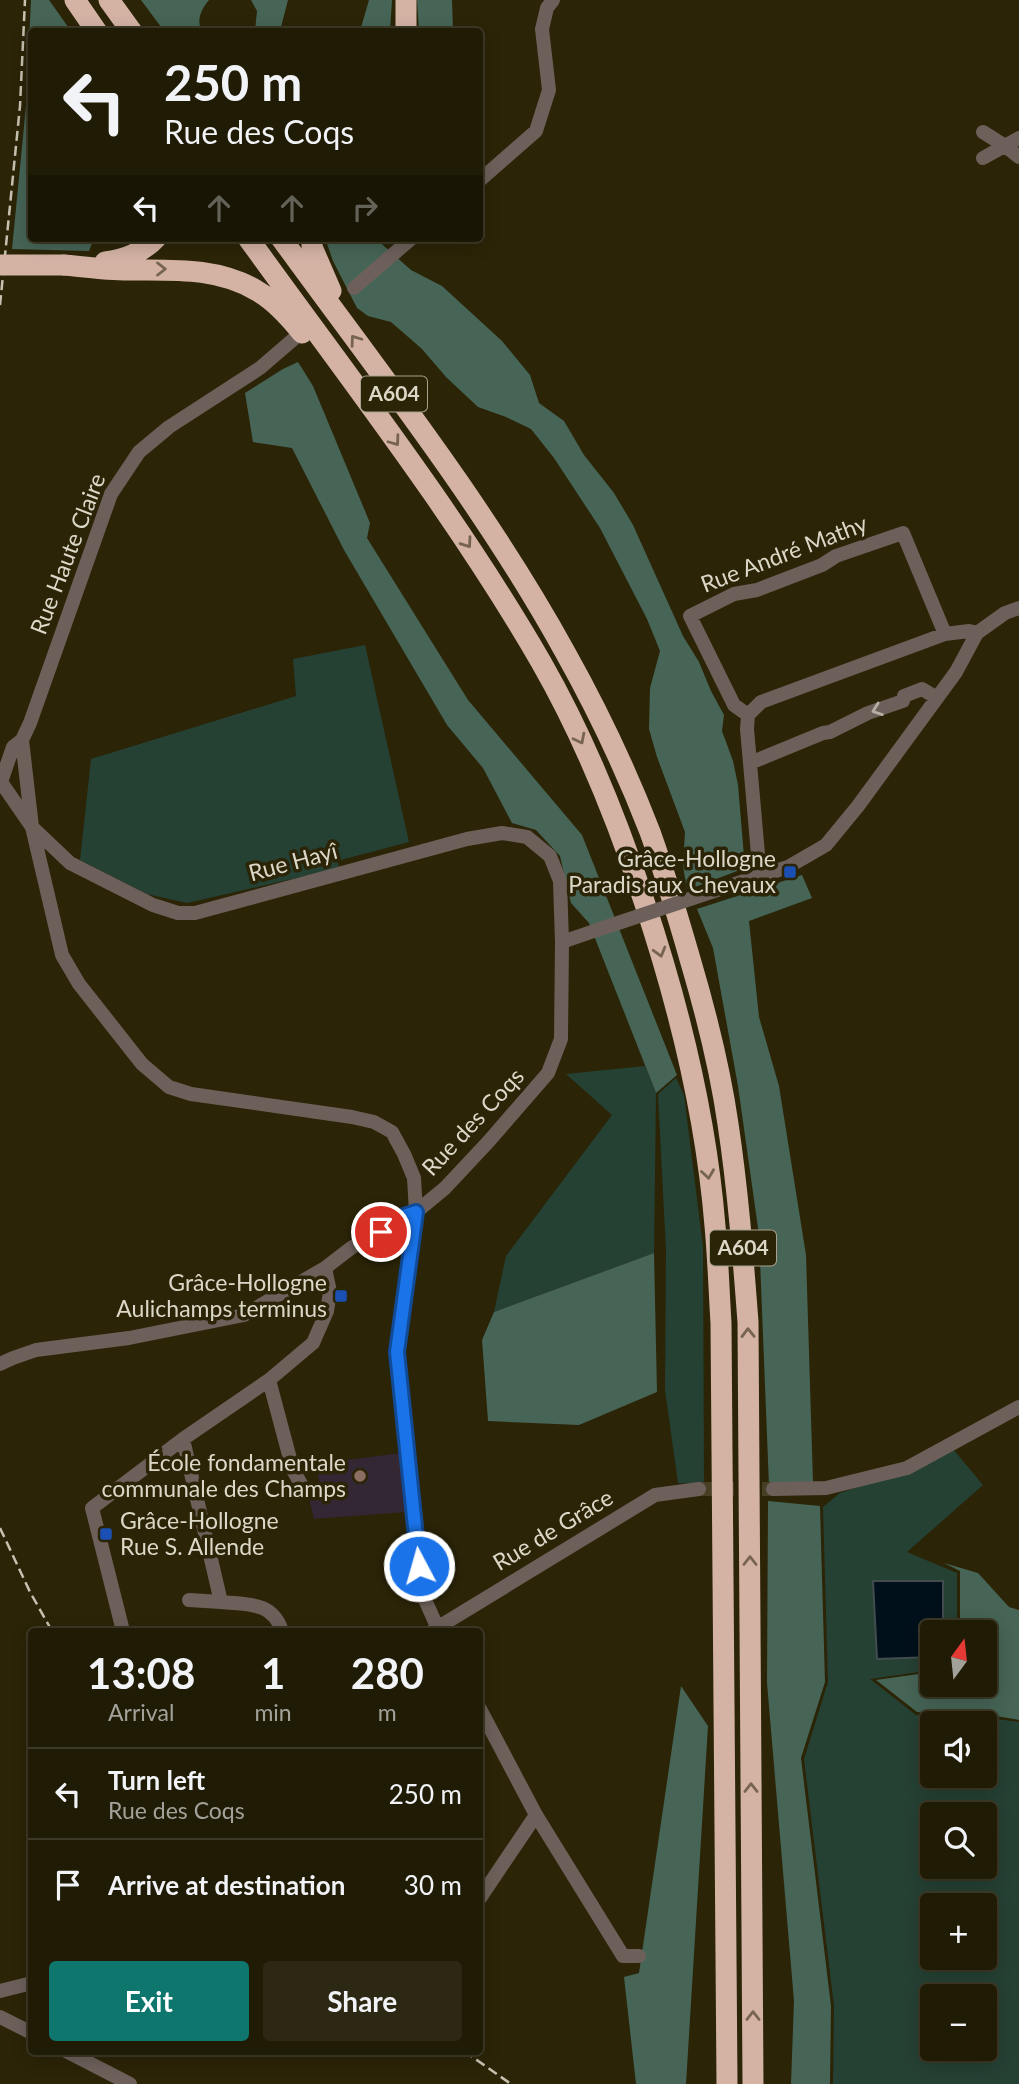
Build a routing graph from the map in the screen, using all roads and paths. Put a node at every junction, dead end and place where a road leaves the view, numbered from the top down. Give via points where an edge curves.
1 (75, 0) edge
2 (109, 0) edge
3 (406, 0) edge
4 (553, 0) edge
5 (94, 28) edge
6 (129, 28) edge
7 (406, 28) edge
8 (983, 132) dead end
9 (1019, 138) edge
10 (1005, 146) junction
11 (1019, 157) edge
12 (983, 158) dead end
13 (483, 177) edge
14 (152, 242) edge
15 (251, 242) edge
16 (284, 242) edge
17 (312, 242) edge
18 (407, 242) edge
19 (0, 265) edge
20 (66, 266) junction
21 (354, 288) dead end
22 (335, 314) junction
23 (296, 337) dead end
24 (340, 366) junction
25 (1019, 608) edge
26 (976, 633) junction
27 (945, 634) junction
28 (937, 698) junction
29 (748, 715) junction
30 (22, 740) junction
31 (750, 762) junction
32 (0, 782) edge
33 (33, 827) junction
34 (760, 877) junction
35 (562, 942) junction
36 (416, 1212) junction
37 (324, 1268) junction
38 (0, 1364) edge
39 (270, 1380) junction
40 (1019, 1407) edge
41 (183, 1439) junction
42 (301, 1484) dead end
43 (699, 1489) tunnel mouth
44 (773, 1489) tunnel mouth
45 (189, 1600) dead end
46 (221, 1602) junction
47 (122, 1628) edge
48 (281, 1628) edge
49 (435, 1628) edge
50 (439, 1628) edge
51 (483, 1724) edge
52 (536, 1815) junction
53 (483, 1894) edge
54 (639, 1956) dead end
55 (28, 1984) edge
56 (0, 1991) edge
57 (0, 2017) edge
58 (28, 2031) edge
59 (74, 2055) edge
60 (130, 2084) edge
61 (727, 2084) edge
62 (753, 2084) edge

1 - 5 highway
2 - 6 highway
3 - 7 highway
4 - 13 street via 542,29 549,90 536,131
8 - 10 street
9 - 10 street
10 - 11 street
10 - 12 street
14 - 20 highway via 121,258
15 - 24 highway, A604
16 - 22 highway, A604
17 - 22 highway
18 - 21 street
19 - 20 highway, bridge
20 -> 24 highway via 167,268 242,283 272,302 316,350
62 -> 22 highway, A604 via 748,1322 730,1133 708,1020 650,832 565,652 514,565
23 - 30 street, Rue Haute Claire via 260,368 169,426 139,452 123,475 111,495
24 -> 61 highway, A604 via 492,579 586,750 624,841 682,1027 715,1224 721,1323
25 - 26 street
26 - 27 street
26 - 28 street
27 - 29 street via 761,702
27 - 29 street, Rue André Mathy via 903,533 757,590 734,594 690,616 734,705
28 -> 31 street via 922,689 830,732
28 - 34 street via 826,845
29 - 31 street
30 - 32 street, Rue Haute Claire via 13,747
30 - 33 street
31 - 34 street
32 - 33 street, Rue Hayî
33 - 35 street, Rue Hayî via 70,863 178,913 195,913 467,839 502,833 527,838 550,856 560,881
33 - 36 street via 61,956 142,1064 169,1087 191,1094 374,1122 392,1132 404,1154 414,1178
34 - 35 street, bridge
35 - 36 street, Rue des Coqs via 561,1039 548,1073 445,1188
36 - 37 street, Rue des Coqs
36 - 49 street via 397,1352 422,1593
37 - 38 street, Rue des Coqs via 244,1315 129,1338 36,1350
37 - 39 street via 330,1292 313,1343
39 - 41 street
39 - 42 street via 293,1470
40 - 44 street via 907,1468 825,1488
41 - 46 street
41 - 47 street via 92,1508
43 - 50 street, Rue de Grâce via 655,1495
45 - 46 street
46 - 48 street via 264,1607 278,1618
51 - 52 street
52 - 53 street
52 - 54 street via 623,1956
55 - 56 street
57 - 58 street
59 - 60 street

